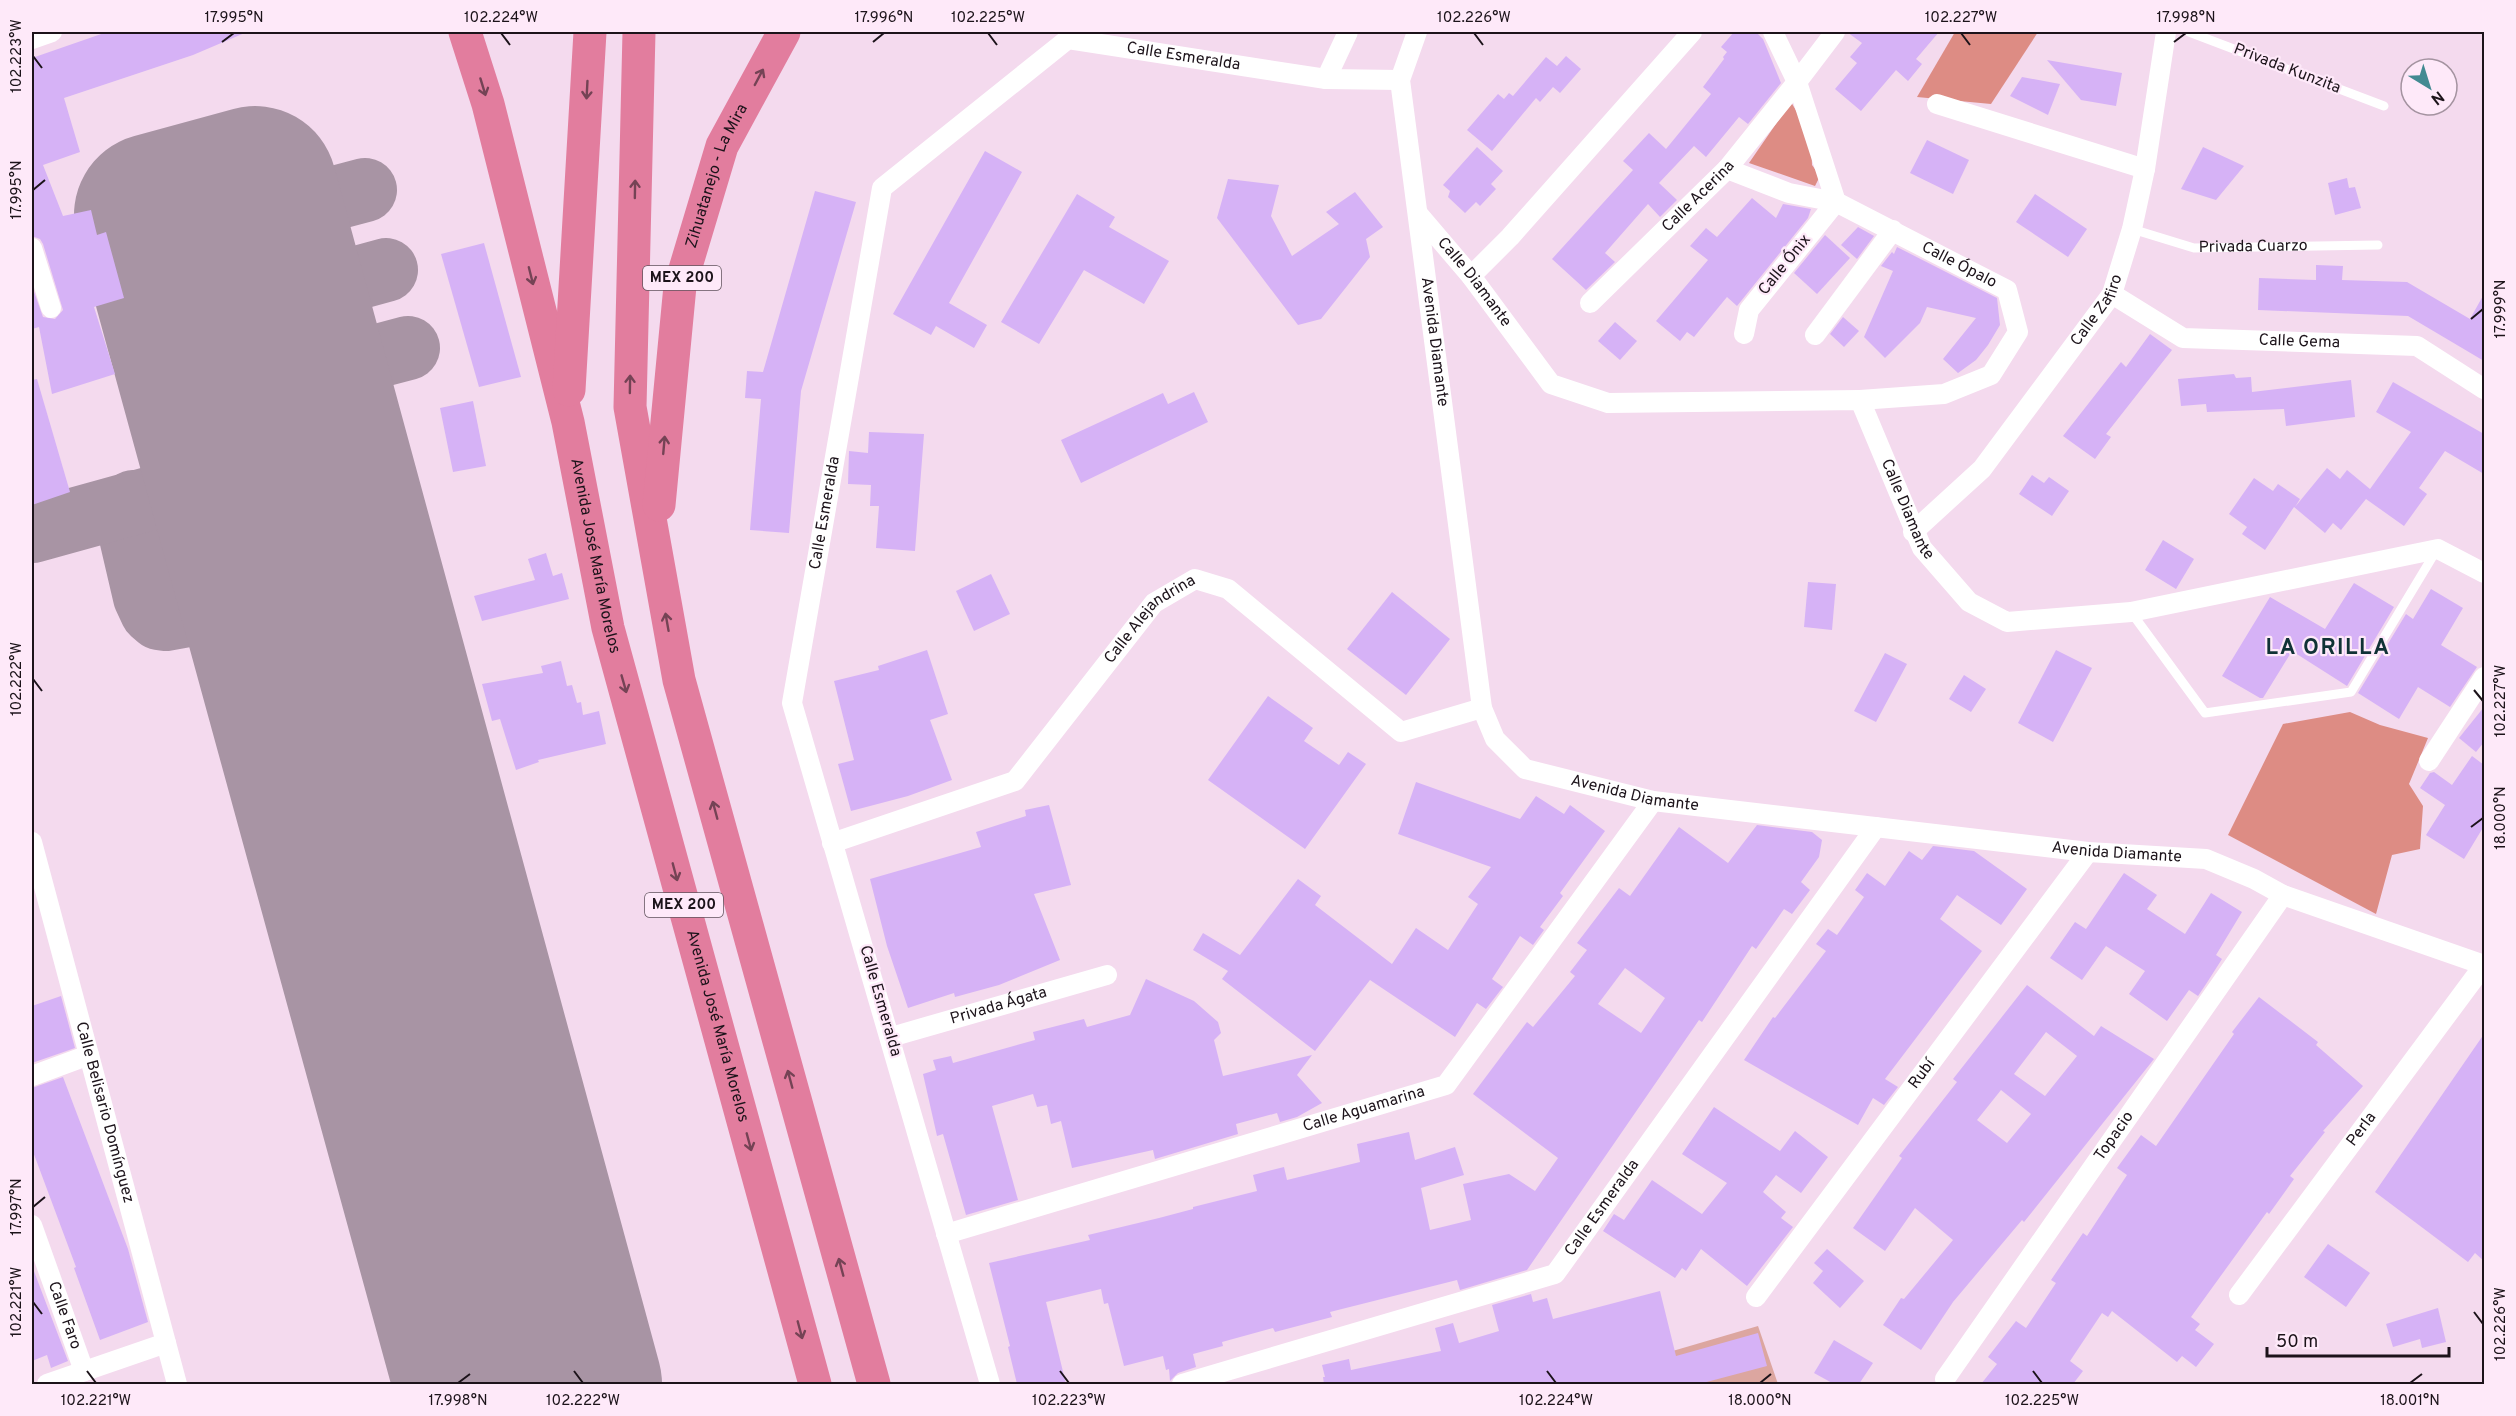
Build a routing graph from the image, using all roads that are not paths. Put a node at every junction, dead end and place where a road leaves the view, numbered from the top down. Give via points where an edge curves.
1 (52, 32) edge
2 (465, 32) edge
3 (590, 32) edge
4 (639, 32) edge
5 (784, 32) edge
6 (1348, 32) edge
7 (1417, 32) edge
8 (1692, 32) edge
9 (1773, 32) edge
10 (1835, 32) edge
11 (2166, 32) edge
12 (2189, 32) edge
13 (1066, 35) edge
14 (32, 39) edge
15 (1326, 79) junction
16 (1400, 80) junction
17 (1797, 82) junction
18 (1937, 104) dead end
19 (2384, 106) dead end
20 (1727, 169) junction
21 (2145, 169) junction
22 (1836, 202) junction
23 (1419, 214) junction
24 (2132, 229) junction
25 (1893, 230) junction
26 (2378, 245) dead end
27 (32, 248) edge
28 (1471, 276) junction
29 (2112, 294) junction
30 (1590, 303) dead end
31 (51, 308) dead end
32 (1744, 334) dead end
33 (1815, 335) dead end
34 (2484, 389) edge
35 (1860, 400) junction
36 (568, 422) junction
37 (1913, 532) junction
38 (655, 545) junction
39 (2438, 549) junction
40 (2484, 573) edge
41 (2131, 612) junction
42 (2484, 677) edge
43 (1482, 708) junction
44 (2429, 761) dead end
45 (1653, 801) junction
46 (1876, 827) junction
47 (32, 843) edge
48 (832, 843) junction
49 (2088, 852) junction
50 (2283, 896) junction
51 (2484, 965) edge
52 (1107, 975) dead end
53 (891, 1037) junction
54 (89, 1055) junction
55 (32, 1076) edge
56 (32, 1231) edge
57 (946, 1234) junction
58 (2239, 1295) dead end
59 (1756, 1297) dead end
60 (166, 1342) junction
61 (84, 1371) junction
62 (1945, 1379) dead end
63 (47, 1384) edge
64 (177, 1384) edge
65 (815, 1384) edge
66 (874, 1384) edge
67 (990, 1384) edge
68 (1182, 1384) edge

1 - 14 street
2 -> 36 highway, MEX 200 via 488,104
3 -> 36 highway
38 -> 4 highway, MEX 200 via 630,407
38 -> 5 highway, Zihuatanejo - La Mira / MEX 200 via 680,286 722,146
6 - 15 street
7 - 16 street, Avenida Diamante
8 - 28 street
9 - 17 street
10 - 17 street, Calle Acerina
11 - 21 street, Calle Zafiro
12 - 19 lane, Privada Kunzita
13 - 15 street, Calle Esmeralda
13 - 48 street, Calle Esmeralda via 882,188 792,703
15 - 16 street, Calle Esmeralda
16 - 23 street, Avenida Diamante
17 - 20 street, Calle Acerina
17 - 22 street
18 - 21 street
20 - 22 street, Calle Ópalo via 1789,193
20 - 30 street, Calle Acerina
21 - 24 street, Calle Zafiro
22 - 25 street, Calle Ópalo
22 - 32 street, Calle Ónix via 1749,310
23 - 28 street, Calle Diamante
23 - 43 street, Avenida Diamante
24 - 26 lane, Privada Cuarzo via 2194,249
24 - 29 street, Calle Zafiro
25 - 33 street
25 - 35 street, Calle Ópalo via 2007,290 2018,332 1991,375 1944,394
27 - 31 street
28 - 35 street, Calle Diamante via 1551,384 1608,403
29 - 34 street, Calle Gema via 2183,339 2417,346
29 - 37 street, Calle Zafiro via 1982,469
35 - 37 street, Calle Diamante
36 -> 65 highway, Avenida José María Morelos / MEX 200 via 608,628
37 - 41 street, Calle Diamante via 1969,602 2007,622
66 -> 38 highway, MEX 200 via 680,680
39 - 40 street
39 - 41 street, Calle Diamante
39 - 41 lane via 2351,692 2205,713
42 - 44 street
43 - 45 street, Avenida Diamante via 1495,739 1525,769
43 - 48 street, Calle Alejandrina via 1401,732 1228,589 1195,579 1154,603 1015,781
45 - 46 street, Avenida Diamante
45 - 57 street, Calle Aguamarina via 1446,1084
46 - 49 street, Avenida Diamante
46 - 68 street, Calle Esmeralda via 1555,1274
47 - 54 street, Calle Belisario Domínguez
48 - 53 street, Calle Esmeralda
49 - 50 street, Avenida Diamante via 2206,858
49 - 59 street, Rubí
50 - 51 street, Avenida Diamante
50 - 62 street, Topacio
51 - 58 street, Perla
52 - 53 street, Privada Ágata
53 - 57 street, Calle Esmeralda
54 - 55 street
54 - 60 street, Calle Belisario Domínguez
56 - 61 street, Calle Faro
57 - 67 street, Calle Esmeralda
60 - 61 street
60 - 64 street, Calle Belisario Domínguez
61 - 63 street

